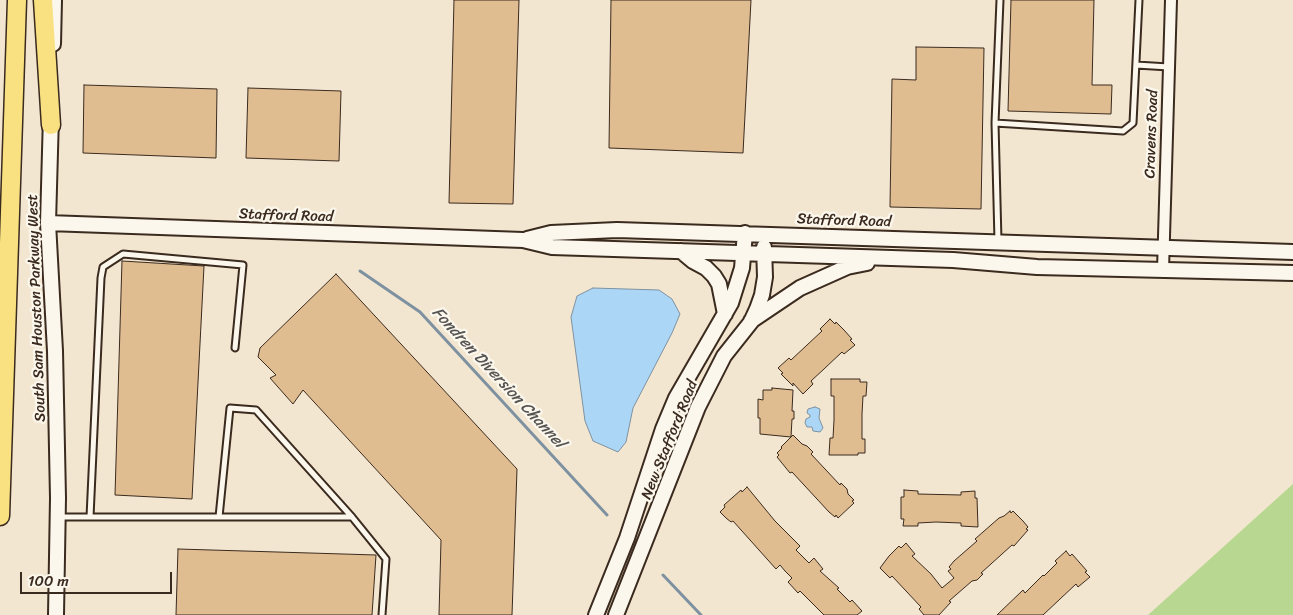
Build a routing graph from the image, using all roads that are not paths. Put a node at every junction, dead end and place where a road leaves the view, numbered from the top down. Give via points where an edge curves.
1 (17, 0) edge
2 (43, 0) edge
3 (54, 0) edge
4 (1000, 0) edge
5 (1139, 0) edge
6 (1171, 0) edge
7 (1136, 65) junction
8 (1169, 67) junction
9 (995, 123) junction
10 (51, 125) junction
11 (48, 223) junction
12 (745, 233) junction
13 (764, 235) junction
14 (523, 240) junction
15 (998, 241) junction
16 (1164, 248) junction
17 (681, 251) junction
18 (1293, 252) edge
19 (743, 253) junction
20 (764, 254) junction
21 (890, 258) junction
22 (1164, 270) junction
23 (1293, 273) edge
24 (726, 314) junction
25 (751, 322) junction
26 (235, 348) dead end
27 (676, 398) junction
28 (698, 406) junction
29 (0, 516) edge
30 (219, 517) junction
31 (352, 517) junction
32 (58, 518) junction
33 (90, 518) junction
34 (56, 615) edge
35 (382, 615) edge
36 (596, 615) edge
37 (616, 615) edge

1 - 29 highway
2 - 10 highway
3 - 10 main road, South Sam Houston Parkway West
4 - 9 lane
5 - 7 lane
6 - 8 street, Cravens Road
7 - 8 lane
7 - 9 lane via 1133,123 1123,131
8 - 16 street, Cravens Road
9 - 15 lane
10 - 11 main road, South Sam Houston Parkway West
11 - 14 main road, Stafford Road
11 - 32 main road, South Sam Houston Parkway West via 55,351
12 - 13 main road, Stafford Road
12 - 14 main road, Stafford Road via 616,230 551,233
12 - 19 main road, New Stafford Road
13 - 15 main road, Stafford Road
13 - 20 main road, New Stafford Road
14 - 17 main road, Stafford Road via 552,247
15 - 16 main road, Stafford Road
16 - 18 main road, Stafford Road
16 - 22 street, Cravens Road
17 - 19 main road, Stafford Road
17 - 24 main road via 714,276
19 - 20 main road, Stafford Road
19 - 24 main road, New Stafford Road via 737,287
20 - 21 main road
20 - 25 main road, New Stafford Road via 762,295
21 - 22 main road via 1038,267
21 - 25 main road via 847,267 819,279 800,288
22 - 23 main road
24 - 27 main road, New Stafford Road
25 - 28 main road, New Stafford Road via 724,356
26 - 33 lane via 243,265 123,254 103,267
27 - 28 main road
27 - 36 main road, New Stafford Road
28 - 37 main road, New Stafford Road
30 - 31 lane
30 - 31 lane via 230,408 256,410
30 - 33 lane
31 - 35 lane via 386,559
32 - 33 lane
32 - 34 main road, South Sam Houston Parkway West

